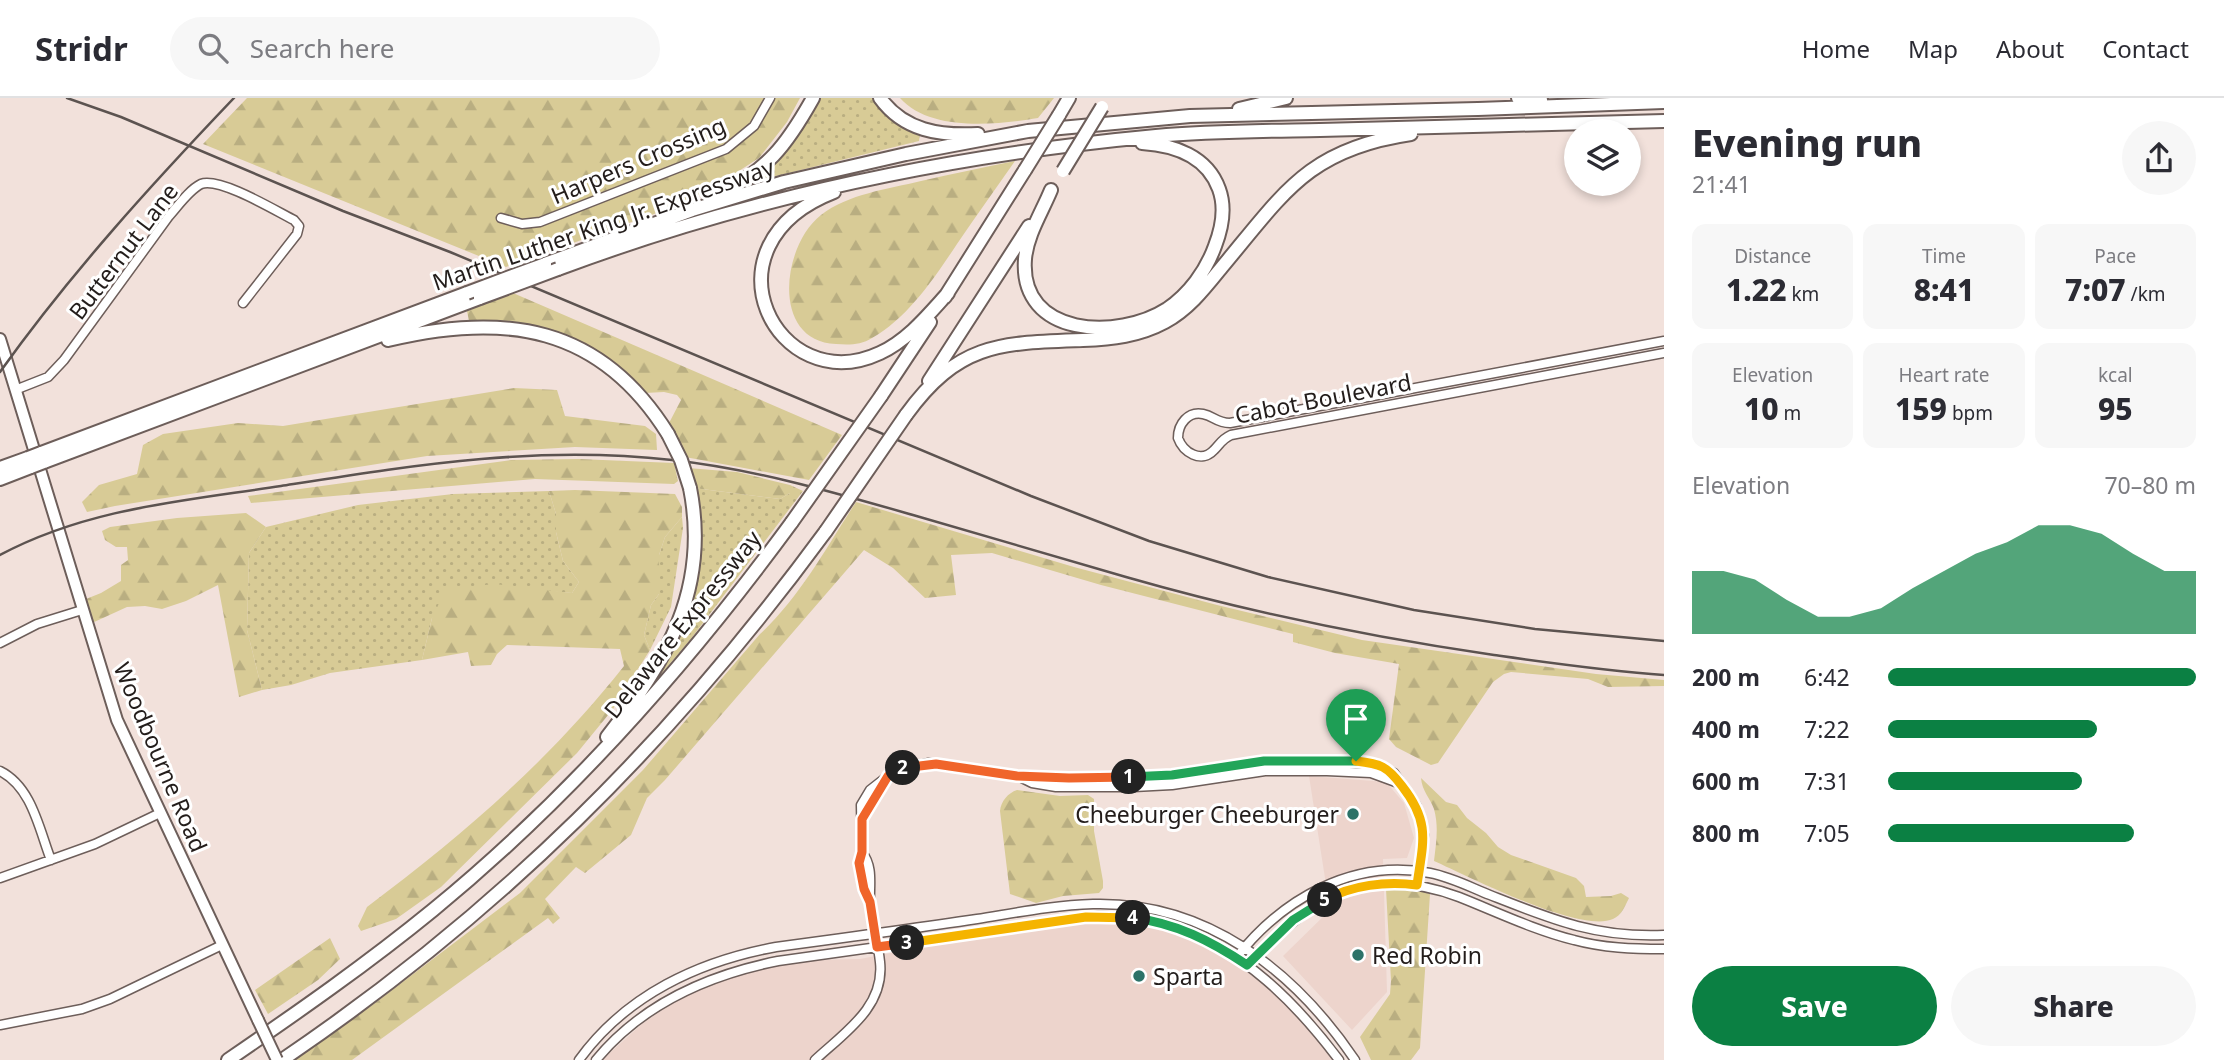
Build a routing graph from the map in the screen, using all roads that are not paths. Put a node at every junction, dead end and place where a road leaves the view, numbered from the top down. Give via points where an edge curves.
1 (770, 98) edge
2 (813, 98) edge
3 (880, 98) edge
4 (1286, 98) edge
5 (1518, 98) edge
6 (1105, 102) edge
7 (1664, 102) edge
8 (1597, 104) junction
9 (1064, 105) edge
10 (1190, 116) junction
11 (1664, 121) edge
12 (1474, 127) junction
13 (1028, 131) junction
14 (1114, 141) junction
15 (869, 179) junction
16 (1051, 190) junction
17 (692, 210) junction
18 (501, 218) dead end
19 (948, 293) junction
20 (243, 303) dead end
21 (0, 339) edge
22 (1664, 341) edge
23 (337, 352) junction
24 (1664, 353) edge
25 (15, 390) junction
26 (915, 402) junction
27 (36, 460) junction
28 (0, 468) edge
29 (0, 479) edge
30 (82, 610) junction
31 (0, 643) edge
32 (0, 771) edge
33 (563, 793) junction
34 (159, 813) junction
35 (51, 860) junction
36 (1419, 871) junction
37 (0, 878) edge
38 (1417, 885) junction
39 (875, 933) junction
40 (1664, 935) edge
41 (222, 945) junction
42 (877, 947) junction
43 (1244, 947) junction
44 (1664, 949) edge
45 (1256, 956) junction
46 (1236, 958) junction
47 (1247, 965) junction
48 (0, 1025) edge
49 (228, 1060) edge
50 (280, 1060) edge
51 (579, 1060) edge
52 (596, 1060) edge
53 (815, 1060) edge
54 (1339, 1060) edge
55 (1355, 1060) edge

1 - 18 street, Harpers Crossing via 754,126 726,149 540,222 522,224
2 - 17 highway via 772,159
3 - 13 highway via 904,122 931,132
4 - 10 highway
5 - 8 highway
6 - 16 highway, bridge
7 - 8 highway, Martin Luther King Jr. Expressway
8 - 10 highway, Martin Luther King Jr. Expressway
9 - 19 highway, Delaware Expressway, bridge
10 - 13 highway, Martin Luther King Jr. Expressway
11 - 12 highway, Martin Luther King Jr. Expressway
12 - 14 highway, Martin Luther King Jr. Expressway via 1195,133
12 - 26 highway via 1377,140 1316,166 1282,197 1199,295 1164,323 1124,337 1014,343 981,351 948,370
13 - 17 highway, Martin Luther King Jr. Expressway via 838,169
14 - 15 highway, Martin Luther King Jr. Expressway via 991,156
14 - 16 highway via 1184,151 1206,167 1218,186 1222,217 1214,249 1197,279 1176,302 1140,322 1104,329 1068,323 1046,311 1029,287 1025,265 1029,240
15 - 19 highway via 803,207 772,239 763,262 761,287 775,326 793,344 815,356 854,361 879,354 900,341
15 - 23 highway, Martin Luther King Jr. Expressway, bridge via 676,227
16 - 26 highway
17 - 27 highway, Martin Luther King Jr. Expressway, bridge
19 - 33 highway, Delaware Expressway, bridge via 792,522 680,667
20 - 25 street, Butternut Lane via 299,226 234,191 204,183 169,216 64,360 48,377
21 - 25 main road, Woodbourne Road
22 - 24 street, Cabot Boulevard via 1230,423 1193,415 1181,425 1178,438 1185,451 1203,456 1231,435
23 - 27 highway, Martin Luther King Jr. Expressway
23 - 33 highway, bridge via 459,327 531,331 607,366 641,397 668,434 681,460 695,516 691,587 666,651 646,685
25 - 30 main road, Woodbourne Road
26 - 50 highway, bridge via 826,531 673,722 557,841 413,965
27 - 28 highway, Martin Luther King Jr. Expressway
27 - 29 highway, Martin Luther King Jr. Expressway
30 - 31 street via 19,631
30 - 34 main road, Woodbourne Road via 117,720
32 - 35 street via 26,796
33 - 49 highway, Delaware Expressway via 402,935
34 - 35 street
34 - 41 main road, Woodbourne Road
35 - 37 street
36 - 38 street
36 - 39 street via 1424,835 1416,805 1401,785 1358,771 1280,770 1172,785 1056,787 1017,776 928,763 888,776 870,790 860,811
36 - 40 street via 1455,880 1568,925 1617,934
36 - 43 street via 1371,871 1328,883 1290,906
38 - 44 street via 1576,941
38 - 45 street via 1369,885 1331,897 1293,920
39 - 42 street
39 - 43 street via 1105,904 1148,907 1183,916
39 - 51 street via 755,951 683,975 612,1022
41 - 48 street via 110,999
41 - 50 main road, Woodbourne Road, bridge
42 - 46 street via 1105,917 1172,926
42 - 52 street via 760,964 706,980 646,1014
42 - 53 street via 881,976 871,1007
43 - 45 street
43 - 46 street
45 - 47 street
45 - 55 street via 1312,1005
46 - 47 street
47 - 54 street via 1300,1011

